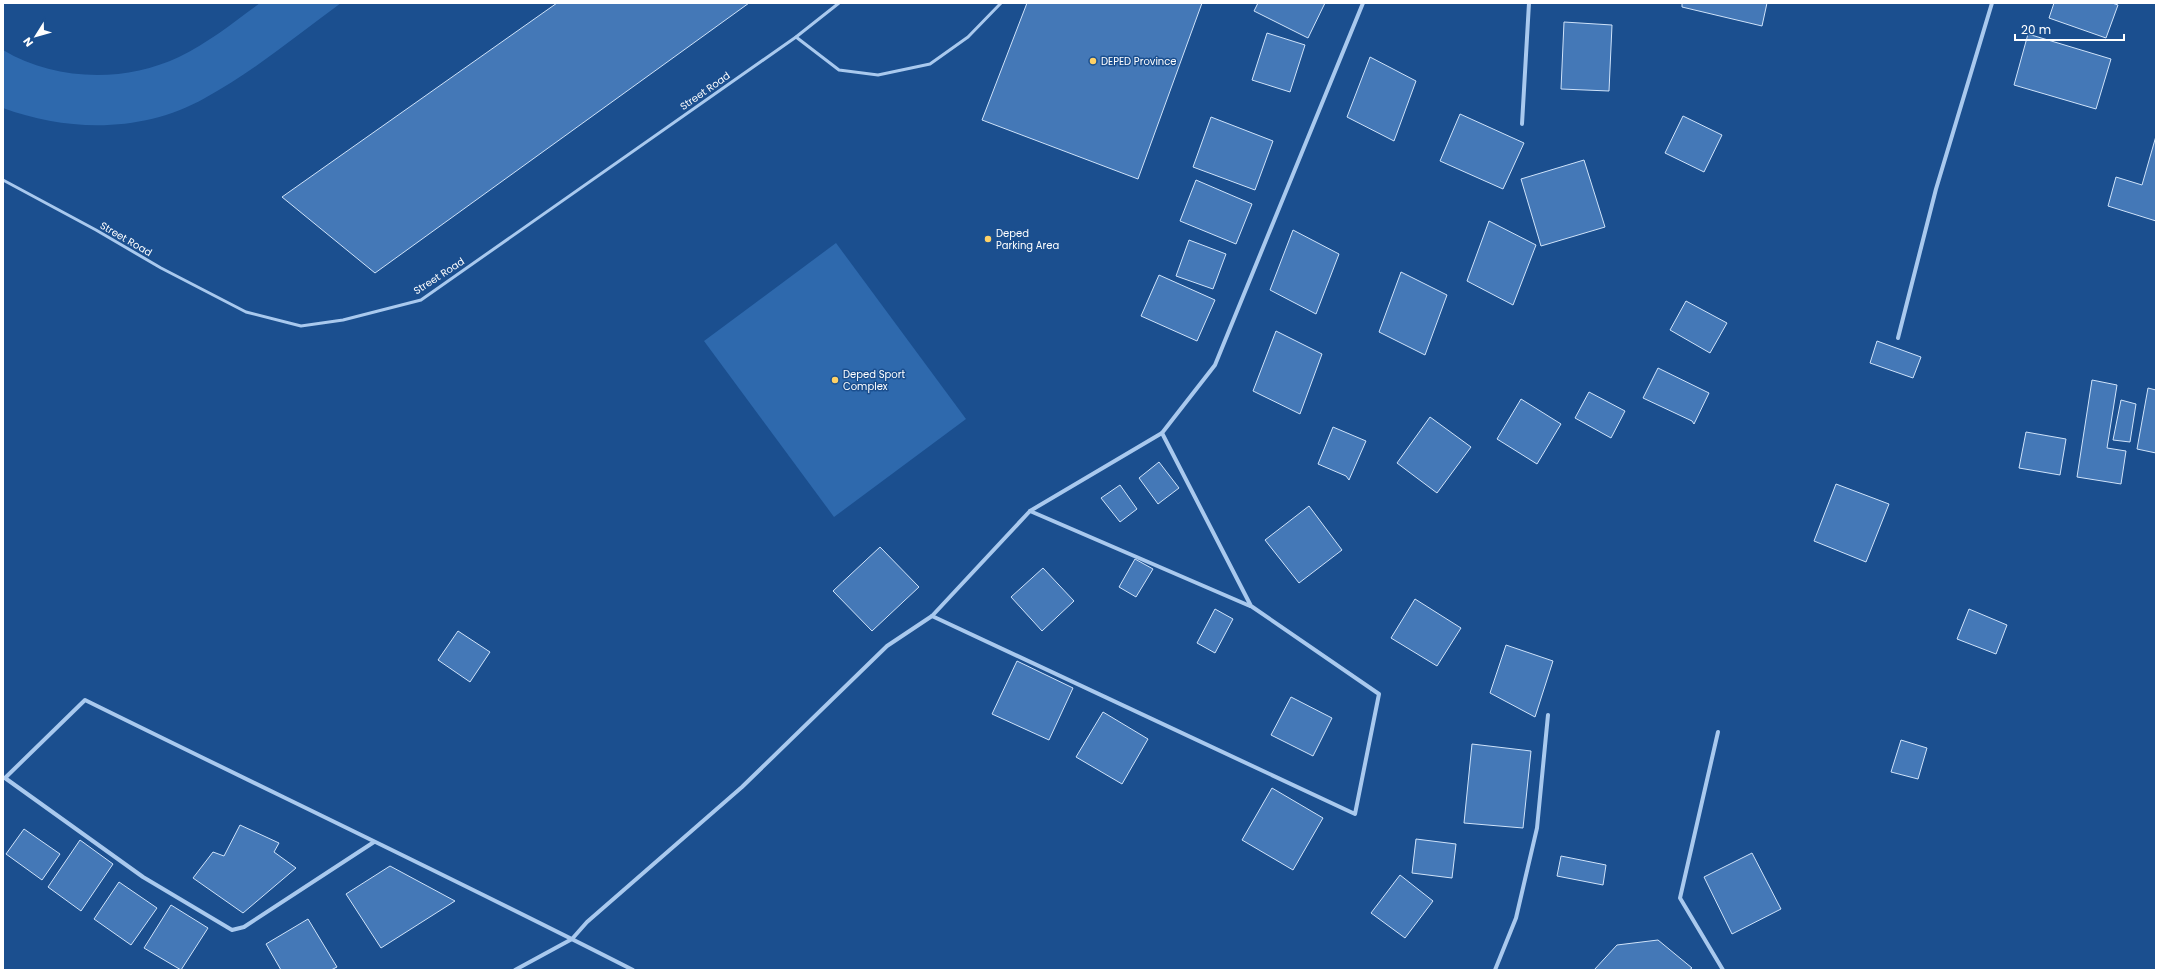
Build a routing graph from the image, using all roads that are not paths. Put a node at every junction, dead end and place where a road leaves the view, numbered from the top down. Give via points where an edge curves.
1 (839, 3) edge
2 (1001, 3) edge
3 (1363, 3) edge
4 (1529, 3) edge
5 (1992, 3) edge
6 (796, 37) junction
7 (1522, 124) dead end
8 (3, 180) edge
9 (1898, 338) dead end
10 (1162, 433) junction
11 (1030, 511) junction
12 (1251, 606) junction
13 (932, 616) junction
14 (1548, 715) dead end
15 (1718, 732) dead end
16 (374, 842) junction
17 (572, 939) junction
18 (515, 970) edge
19 (633, 970) edge
20 (1495, 970) edge
21 (1723, 970) edge

1 - 6 lane, Street Road
2 - 6 lane via 968,37 930,64 878,75 839,70
3 - 10 street via 1215,365
4 - 7 street
5 - 9 street via 1936,189
6 - 8 lane, Street Road via 421,300 343,320 301,326 246,312
10 - 11 street
10 - 12 street
11 - 12 street
11 - 13 street
12 - 13 street via 1379,694 1355,814
13 - 17 street via 887,646 742,787 587,922
14 - 20 street via 1537,828 1516,918
15 - 21 street via 1680,898
16 - 16 street via 85,700 5,778 143,877 232,930 244,927
16 - 17 street
17 - 18 street
17 - 19 street

